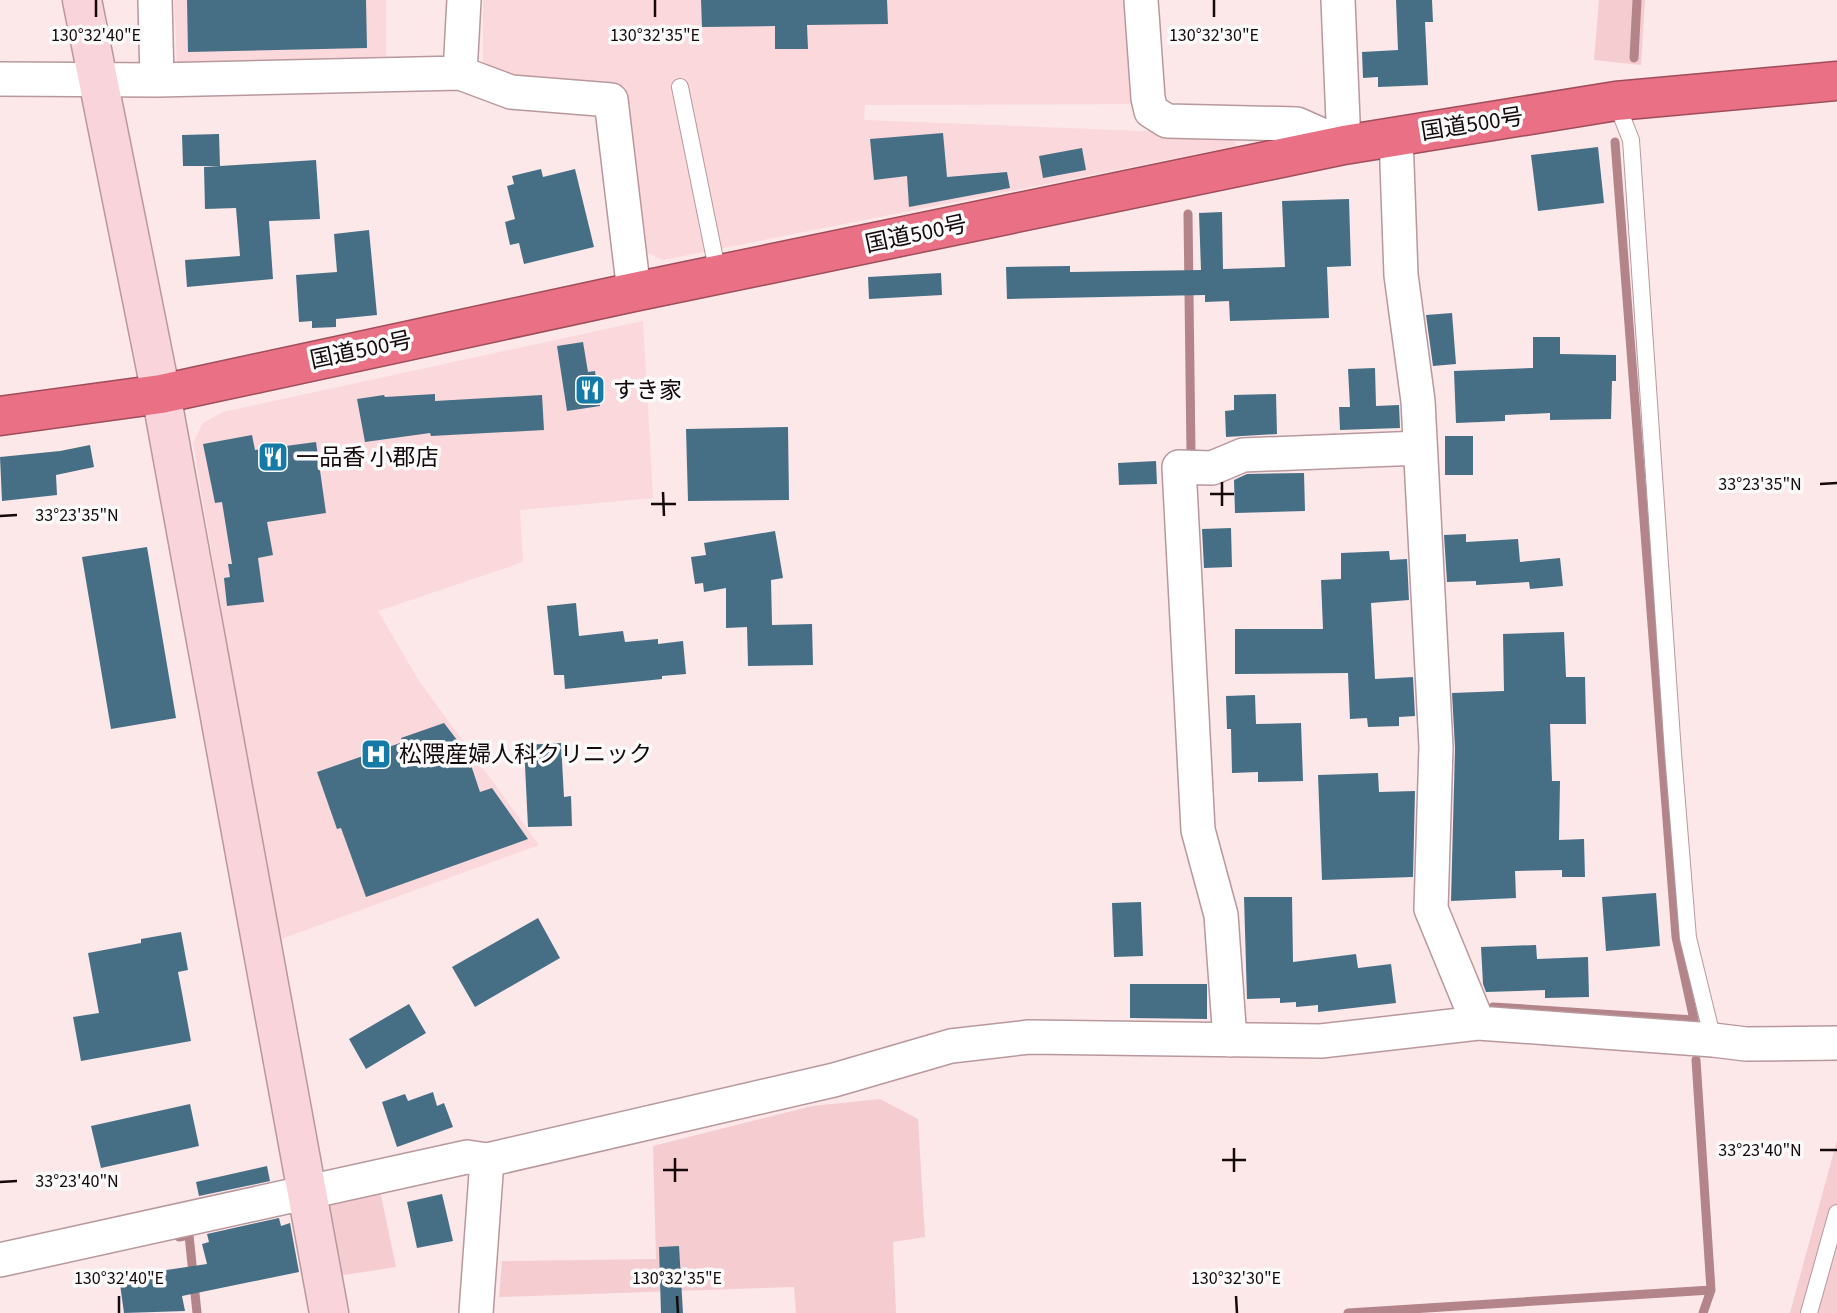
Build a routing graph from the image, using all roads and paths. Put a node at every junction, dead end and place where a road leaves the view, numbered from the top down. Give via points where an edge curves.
1 (82, 0) edge
2 (155, 0) edge
3 (464, 0) edge
4 (1141, 0) edge
5 (1338, 0) edge
6 (460, 73) junction
7 (0, 79) edge
8 (157, 80) junction
9 (97, 81) junction
10 (1837, 81) edge
11 (680, 87) dead end
12 (1616, 102) junction
13 (1396, 136) junction
14 (1344, 145) junction
15 (718, 274) junction
16 (634, 292) junction
17 (161, 394) junction
18 (0, 416) edge
19 (1420, 448) junction
20 (1478, 1023) junction
21 (1230, 1040) junction
22 (1713, 1040) junction
23 (1837, 1043) edge
24 (487, 1160) junction
25 (307, 1191) junction
26 (1837, 1213) edge
27 (0, 1260) edge
28 (329, 1313) edge
29 (476, 1313) edge
30 (1809, 1313) edge

1 - 9 street
2 - 8 street
3 - 6 street
4 - 14 street via 1151,110 1167,121 1297,124
5 - 14 street
6 - 8 street
6 - 16 street via 511,92 611,100
7 - 9 street
8 - 9 street
9 - 17 street
10 - 12 highway, 国道500号
11 - 15 lane
12 - 13 highway, 国道500号
12 - 22 lane via 1631,140 1689,938
13 - 14 highway, 国道500号
13 - 19 street via 1401,275
14 - 15 highway, 国道500号
15 - 16 highway, 国道500号
16 - 17 highway, 国道500号
17 - 18 highway, 国道500号
17 - 25 street
19 - 20 street via 1436,747 1431,909
19 - 21 street via 1243,455 1212,468 1179,467 1198,830 1221,915
20 - 21 street via 1321,1041
20 - 22 street
21 - 24 street via 1029,1037 951,1046 834,1080
22 - 23 street via 1746,1045
24 - 25 street via 467,1157
24 - 29 street
25 - 27 street
25 - 28 street
26 - 30 lane

